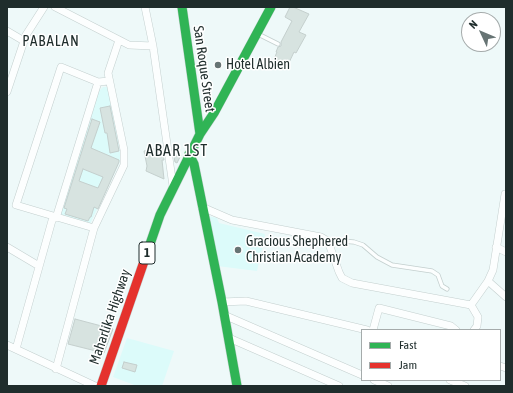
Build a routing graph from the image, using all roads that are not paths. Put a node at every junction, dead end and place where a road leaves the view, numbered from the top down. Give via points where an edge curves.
1 (44, 7) edge
2 (55, 7) edge
3 (145, 7) edge
4 (182, 7) edge
5 (266, 10) edge
6 (7, 31) edge
7 (255, 33) junction
8 (119, 40) junction
9 (24, 41) junction
10 (278, 44) dead end
11 (154, 46) junction
12 (109, 81) junction
13 (98, 82) junction
14 (7, 92) edge
15 (202, 130) junction
16 (189, 154) junction
17 (173, 187) junction
18 (505, 193) edge
19 (202, 208) junction
20 (504, 211) edge
21 (54, 217) junction
22 (94, 228) junction
23 (326, 240) junction
24 (496, 246) junction
25 (7, 248) edge
26 (506, 252) edge
27 (39, 266) junction
28 (488, 281) junction
29 (446, 289) dead end
30 (506, 297) edge
31 (222, 302) junction
32 (471, 305) junction
33 (224, 315) junction
34 (362, 329) edge
35 (373, 329) edge
36 (455, 329) edge
37 (475, 329) edge
38 (229, 338) junction
39 (7, 345) edge
40 (16, 350) junction
41 (56, 368) junction
42 (361, 375) edge
43 (376, 381) edge
44 (452, 381) edge
45 (95, 386) edge
46 (101, 386) edge
47 (237, 386) edge
48 (339, 386) edge
49 (388, 386) edge
50 (465, 386) edge

1 - 9 street
2 - 8 street
3 - 11 street
4 - 15 main road, San Roque Street
5 - 7 main road, Maharlika Highway / 1
6 - 9 street
7 - 10 lane
7 - 15 main road, Maharlika Highway / 1 via 210,110
8 - 11 street via 129,45
8 - 12 street via 108,70
9 - 14 street
11 - 17 street
12 - 13 street
12 - 22 street via 124,150 124,165
13 - 21 street
13 - 21 street via 61,67 16,206
15 - 16 main road, Maharlika Highway / 1
16 - 17 main road, Maharlika Highway / 1
16 - 19 main road via 194,164
17 - 46 main road, Maharlika Highway / 1 via 160,215
18 - 20 street
19 - 23 street via 232,220
19 - 31 main road
20 - 24 street
21 - 22 street
21 - 27 street
22 - 41 street
23 - 29 lane via 358,243 392,265 432,271 438,275
23 - 32 street via 339,272 352,283
24 - 26 street
24 - 28 street via 493,270
25 - 27 street
27 - 40 street
28 - 30 street
28 - 32 street
31 - 33 main road
31 - 34 street via 246,301
32 - 37 street via 478,317
33 - 38 main road
33 - 42 street
35 - 36 street via 379,308
38 - 47 main road
38 - 48 street
39 - 40 street
40 - 41 street
41 - 45 street
43 - 49 street
44 - 50 street

